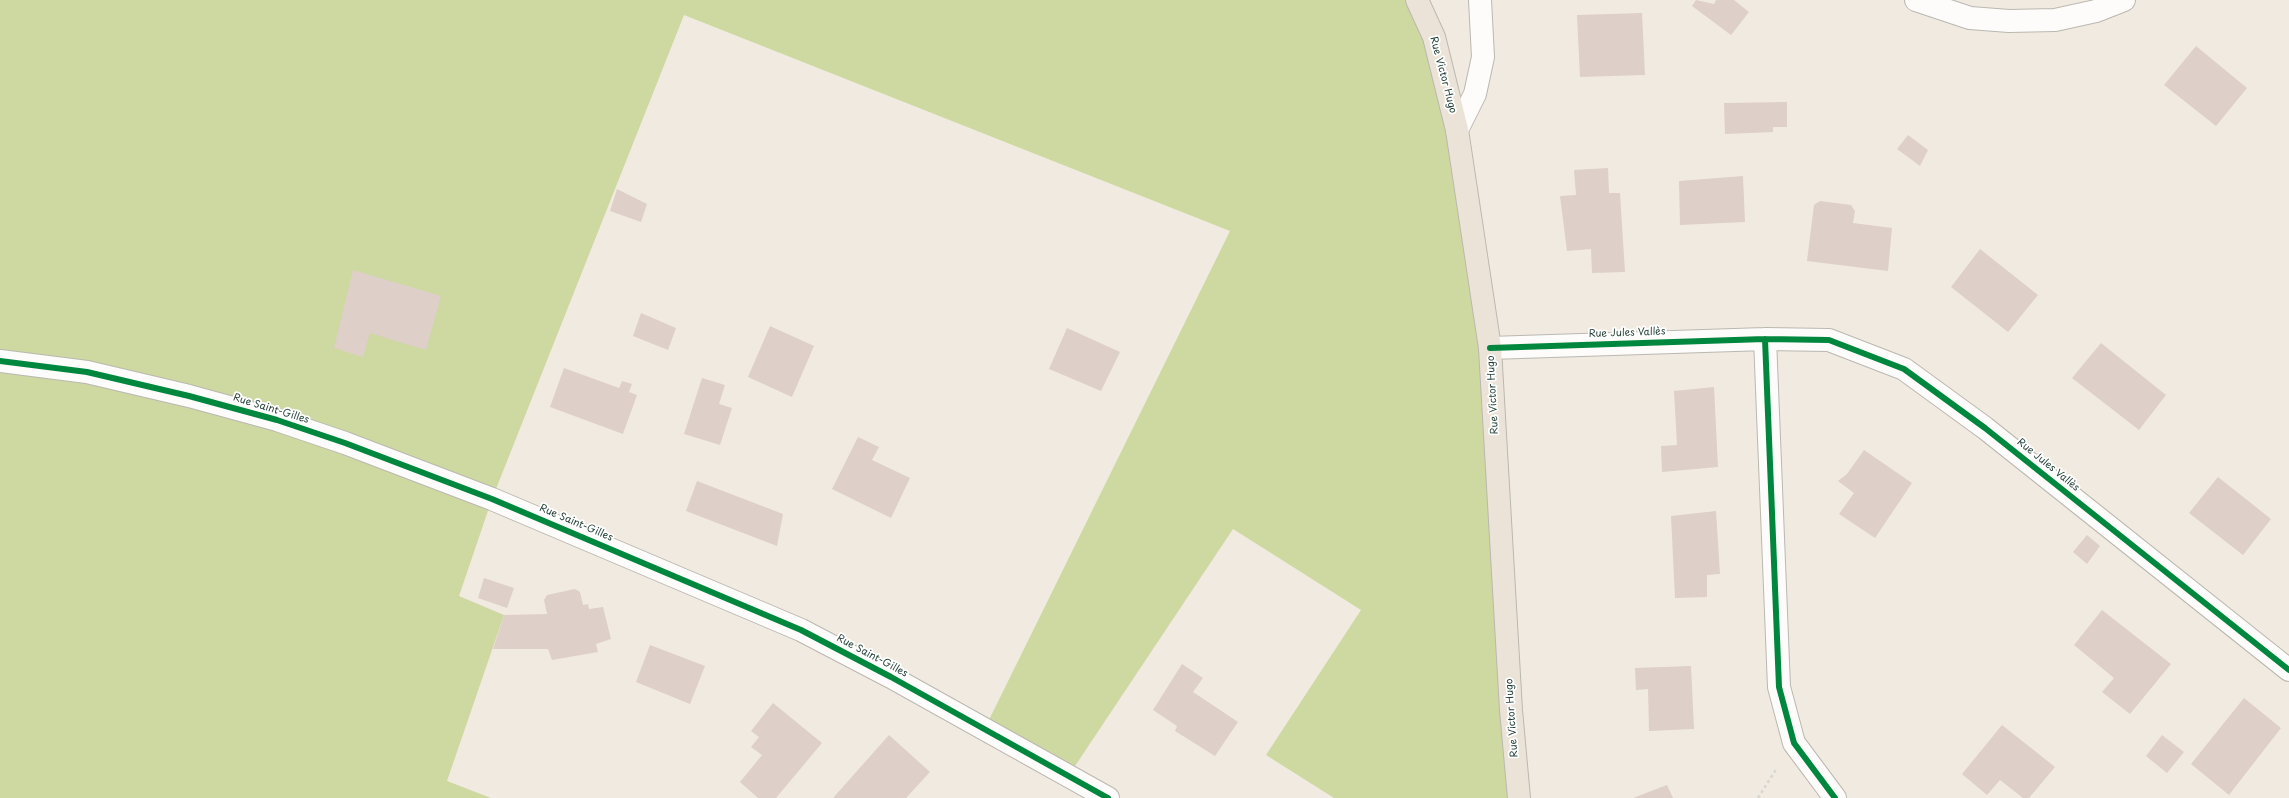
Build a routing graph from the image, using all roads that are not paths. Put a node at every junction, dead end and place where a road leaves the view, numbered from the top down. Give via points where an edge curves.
1 (1417, 0) edge
2 (1480, 0) edge
3 (1916, 0) edge
4 (2124, 0) edge
5 (1457, 130) junction
6 (1765, 339) junction
7 (1490, 348) junction
8 (0, 361) edge
9 (2289, 670) edge
10 (1108, 798) edge
11 (1518, 798) edge
12 (1834, 798) edge

1 - 5 main road, Rue Victor Hugo via 1434,37
2 - 5 street via 1483,57 1475,94
3 - 4 street via 1970,18 2009,21 2055,20 2096,11
5 - 7 main road, Rue Victor Hugo
6 - 7 street, Rue Jules Vallès
6 - 9 street, Rue Jules Vallès via 1829,340 1904,369 1985,428
6 - 12 street via 1779,687 1794,743
7 - 11 main road, Rue Victor Hugo
8 - 10 street, Rue Saint-Gilles via 87,372 277,420 492,499 801,630 938,702

